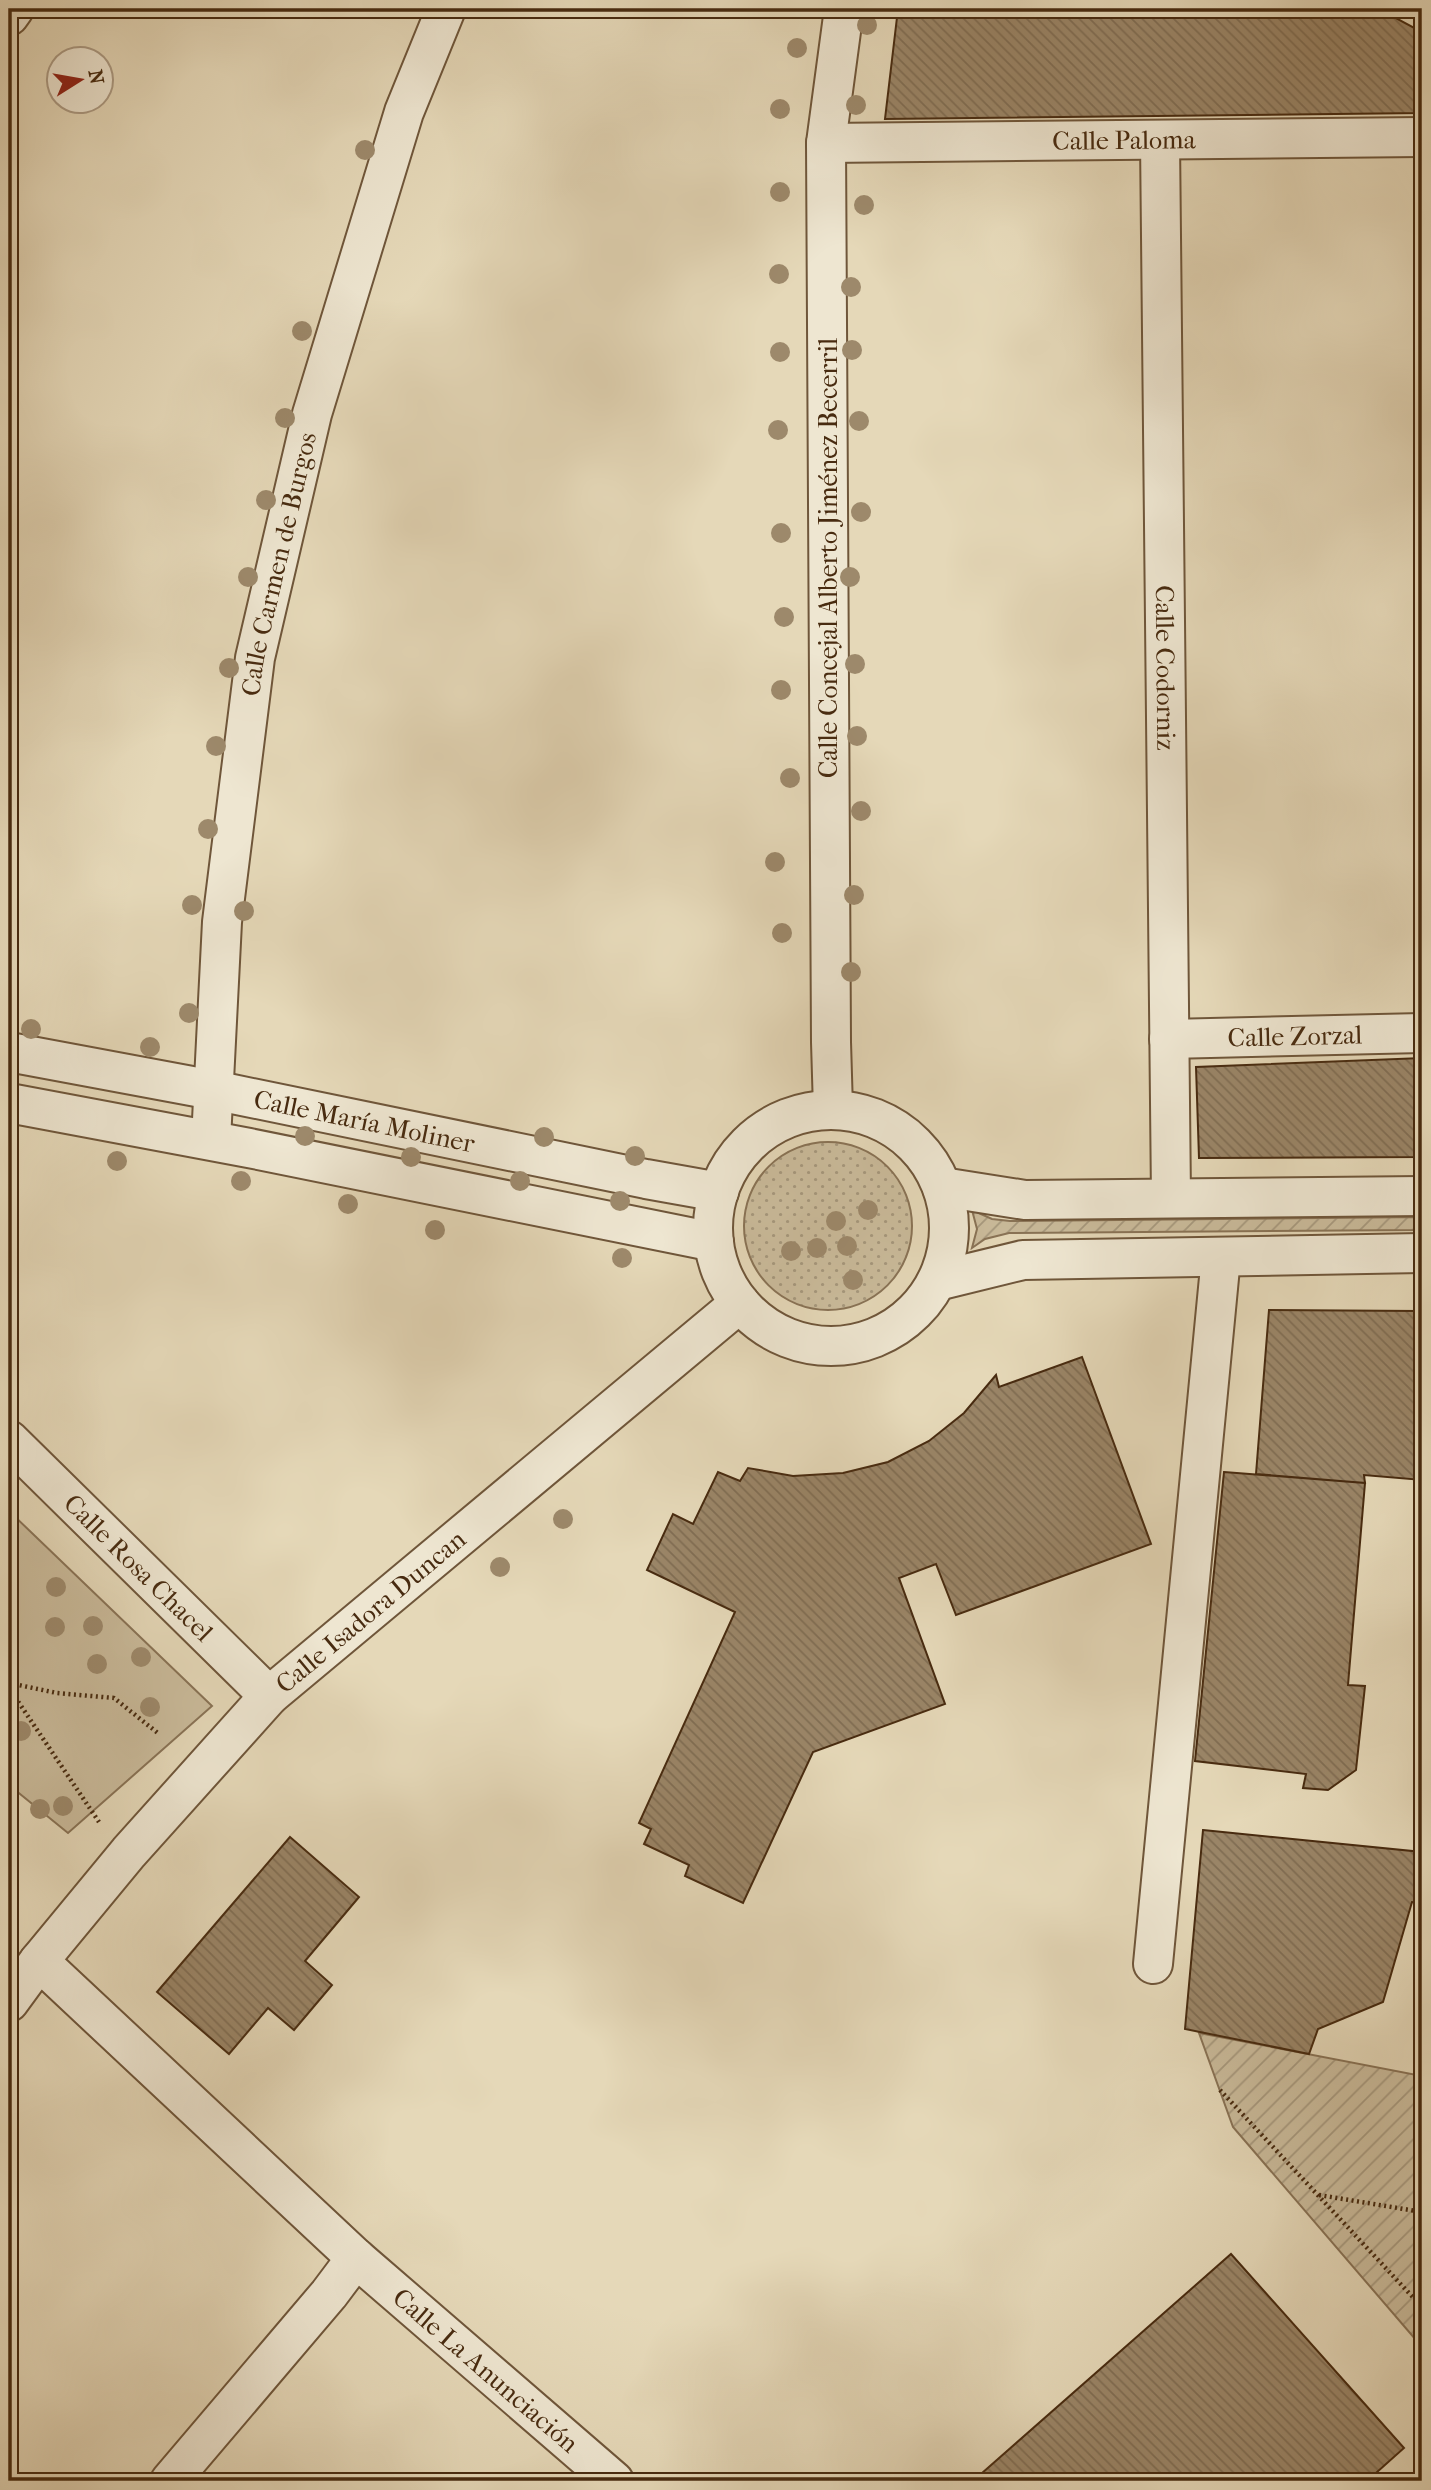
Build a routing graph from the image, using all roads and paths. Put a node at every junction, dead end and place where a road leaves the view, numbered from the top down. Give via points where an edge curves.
1 (13, 9) edge
2 (446, 9) edge
3 (844, 9) edge
4 (9, 16) edge
5 (1422, 138) edge
6 (1160, 140) junction
7 (826, 143) junction
8 (1422, 1033) edge
9 (1169, 1039) junction
10 (9, 1052) edge
11 (214, 1090) junction
12 (9, 1103) edge
13 (834, 1109) junction
14 (211, 1140) junction
15 (942, 1187) junction
16 (719, 1192) junction
17 (1422, 1196) edge
18 (1171, 1198) junction
19 (714, 1242) junction
20 (1422, 1253) edge
21 (1221, 1256) junction
22 (937, 1282) junction
23 (740, 1303) junction
24 (9, 1440) edge
25 (9, 1685) edge
26 (269, 1696) junction
27 (159, 1734) dead end
28 (99, 1822) dead end
29 (39, 1961) junction
30 (1153, 1964) dead end
31 (9, 2002) edge
32 (1220, 2090) dead end
33 (1318, 2195) junction
34 (1422, 2212) edge
35 (356, 2258) junction
36 (1422, 2307) edge
37 (170, 2481) edge
38 (614, 2481) edge

1 - 4 street
2 - 11 street, Calle Carmen de Burgos via 404,112 312,414 255,658 222,922
3 - 7 street, Calle Concejal Alberto Jiménez Becerril
5 - 6 street, Calle Paloma
6 - 7 street, Calle Paloma
6 - 9 street, Calle Codorniz
7 - 13 street, Calle Concejal Alberto Jiménez Becerril
8 - 9 street, Calle Zorzal
9 - 18 street, Calle Codorniz
10 - 11 street, Calle María Moliner
11 - 14 street, Calle Carmen de Burgos
11 - 16 street, Calle María Moliner
12 - 14 street, Calle María Moliner
13 - 15 street via 868,1115 900,1131 925,1156
13 - 16 street via 796,1114 763,1131 736,1158
14 - 19 street, Calle María Moliner
15 - 18 street via 1025,1200
15 - 22 street via 949,1218 948,1251
16 - 19 street
17 - 18 street
19 - 23 street via 722,1274
20 - 21 street
21 - 22 street via 1023,1260
21 - 30 street
22 - 23 street via 914,1313 882,1335 844,1346 806,1343 781,1334
23 - 26 street, Calle Isadora Duncan
24 - 26 street, Calle Rosa Chacel
25 - 27 path via 114,1698
25 - 28 path
26 - 29 street, Calle Isadora Duncan
29 - 31 street, Calle Isadora Duncan
29 - 35 street, Calle La Anunciación
32 - 33 path
33 - 34 path
33 - 36 path
35 - 37 street
35 - 38 street, Calle La Anunciación

